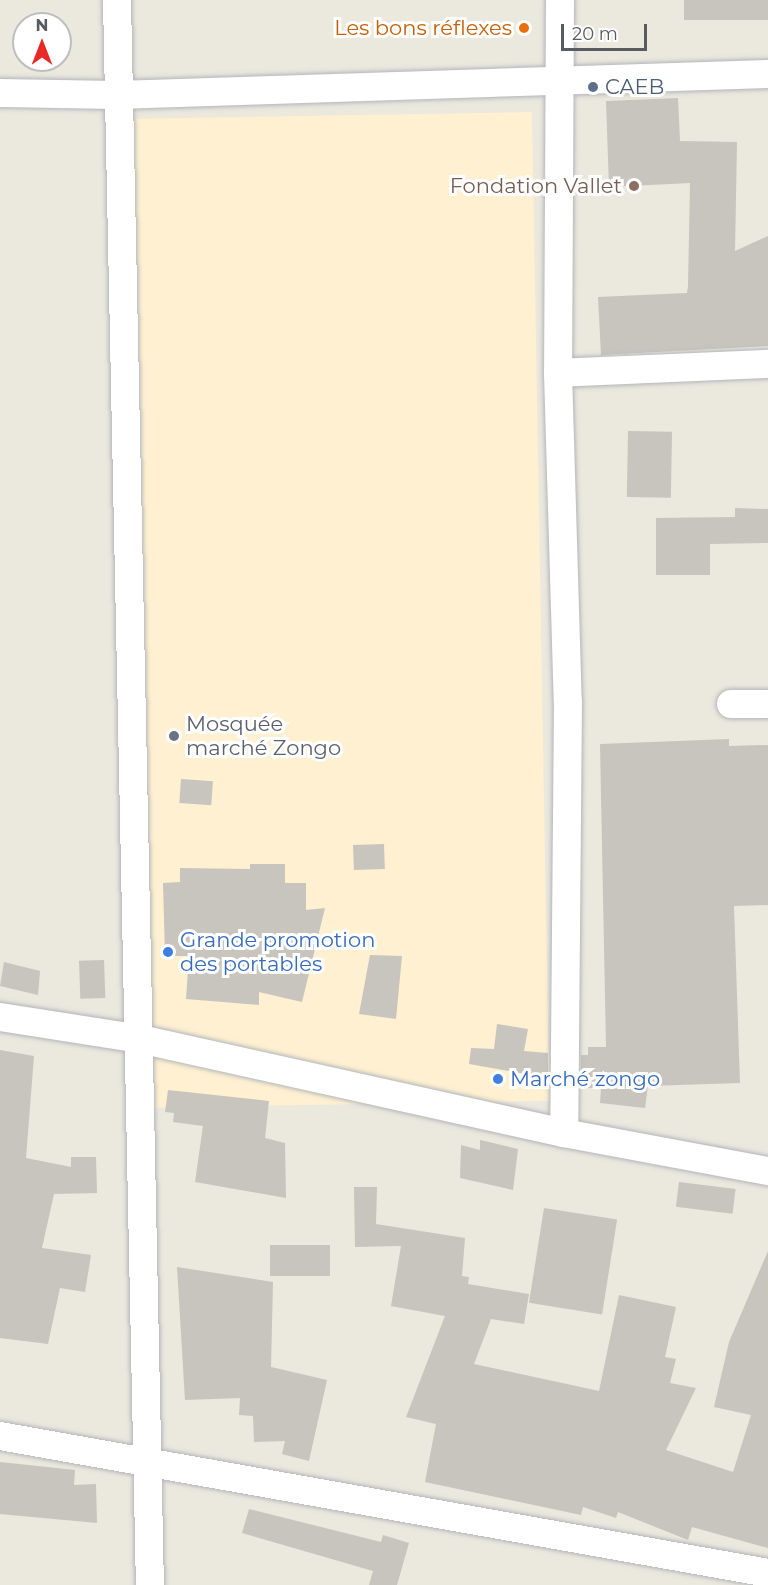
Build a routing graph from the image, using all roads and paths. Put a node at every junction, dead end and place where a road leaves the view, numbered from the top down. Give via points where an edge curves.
1 (117, 0) edge
2 (560, 0) edge
3 (768, 74) edge
4 (559, 78) junction
5 (0, 93) edge
6 (117, 94) junction
7 (768, 364) edge
8 (558, 373) junction
9 (731, 704) dead end
10 (768, 704) edge
11 (0, 1017) edge
12 (140, 1039) junction
13 (564, 1133) junction
14 (768, 1171) edge
15 (0, 1436) edge
16 (149, 1461) junction
17 (768, 1573) edge
18 (150, 1585) edge

1 - 6 street
2 - 4 street
3 - 4 street
4 - 6 street
4 - 8 street
5 - 6 street
6 - 12 street
7 - 8 street
8 - 13 street via 568,702
9 - 10 street
11 - 12 street
12 - 13 street
12 - 16 street
13 - 14 street
15 - 16 street
16 - 17 street
16 - 18 street

